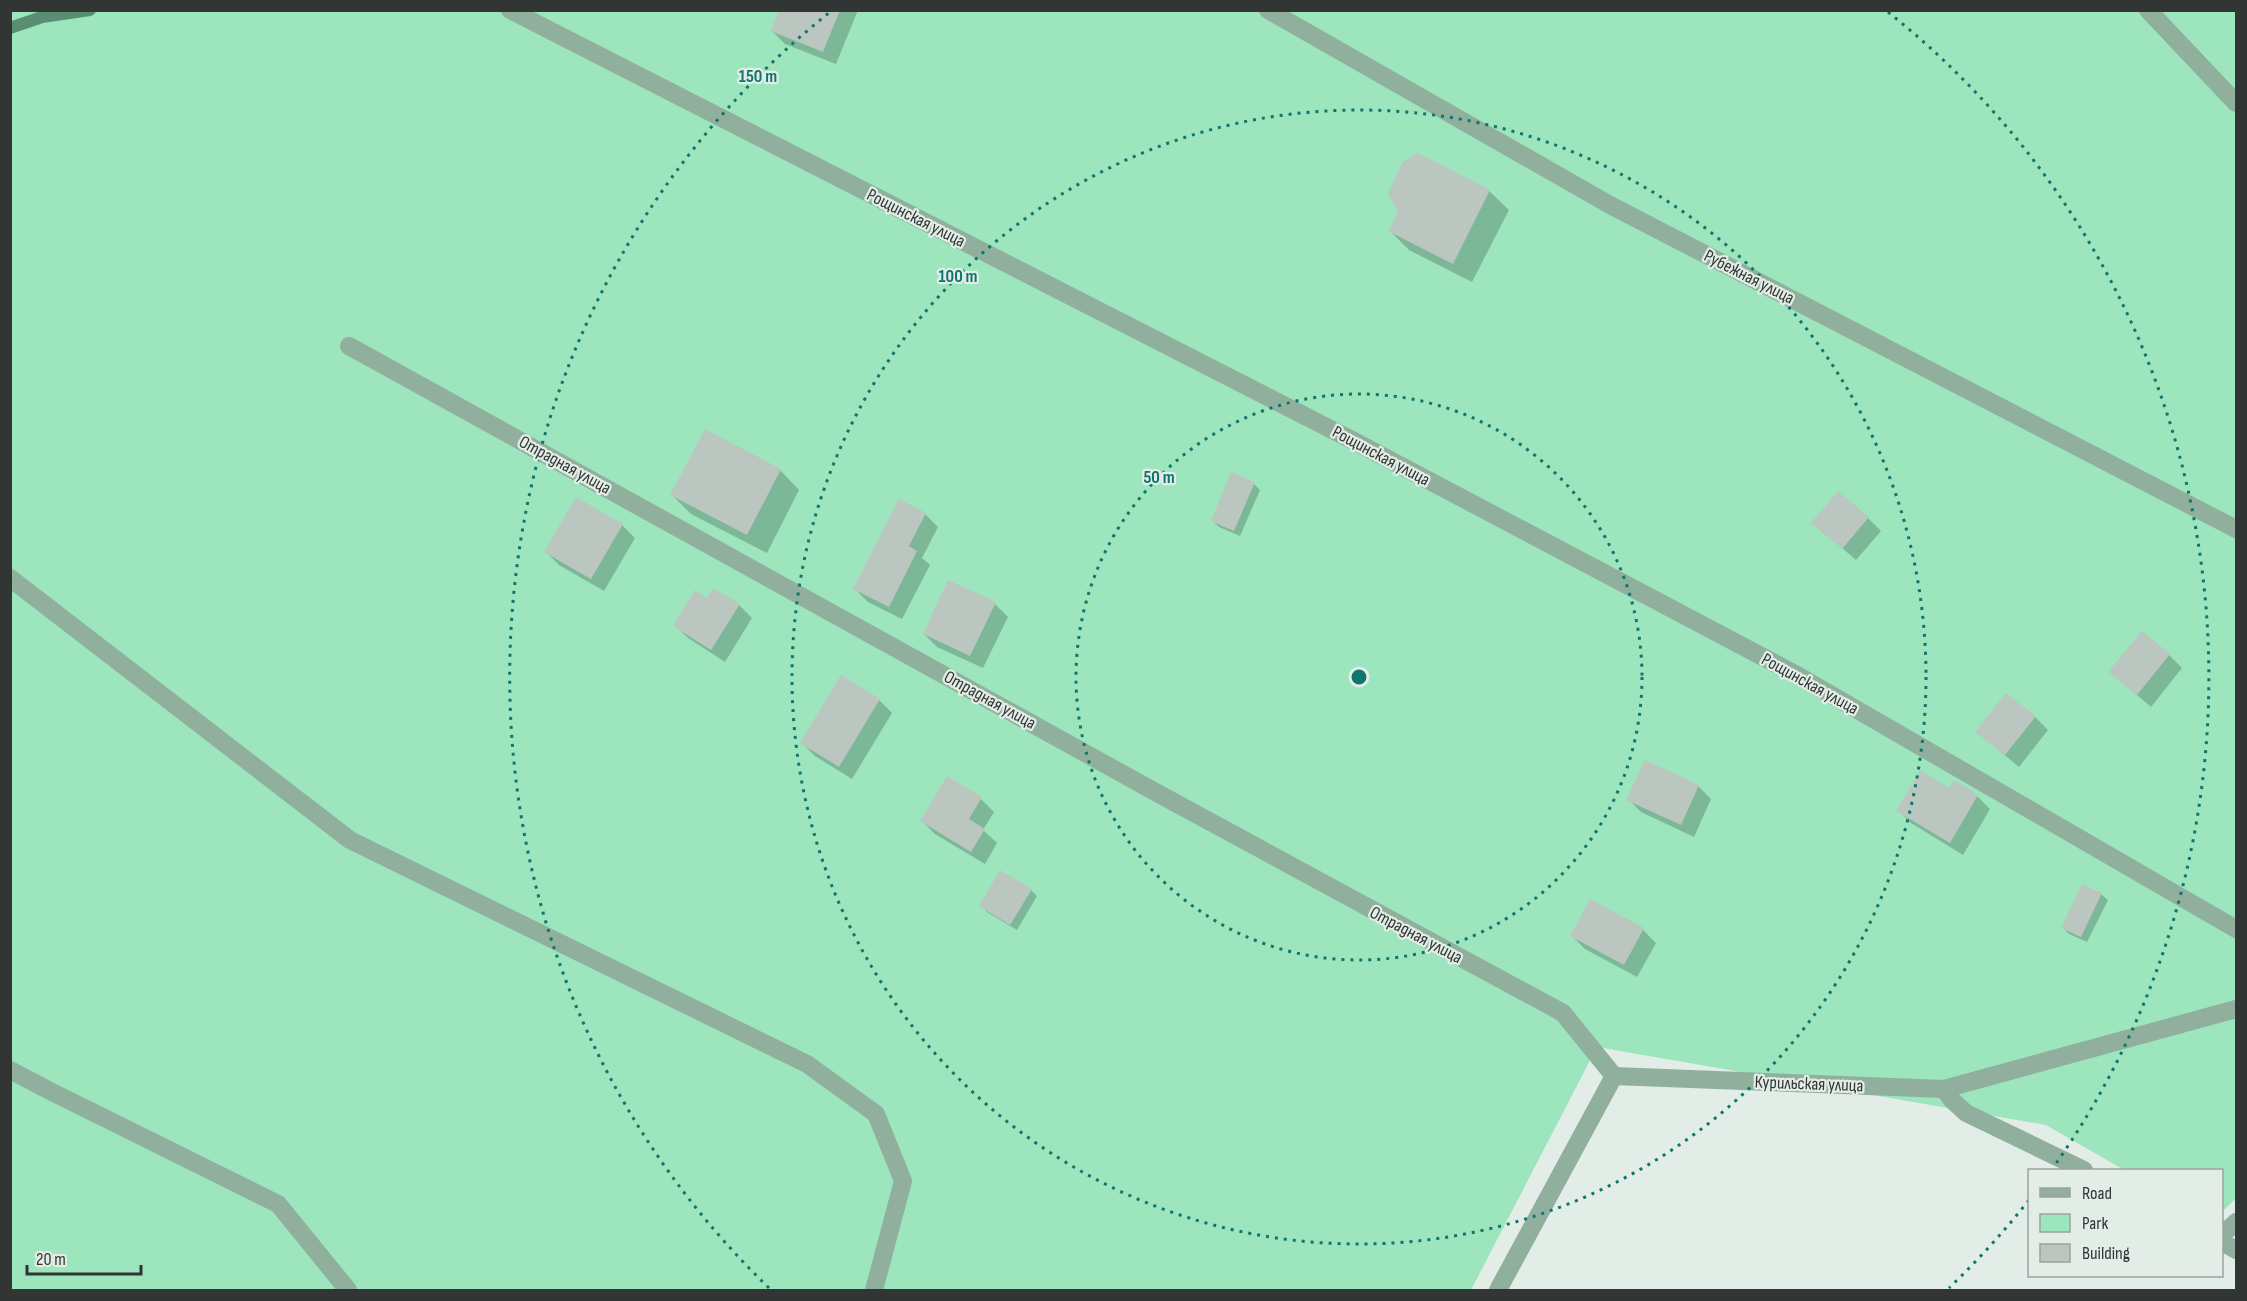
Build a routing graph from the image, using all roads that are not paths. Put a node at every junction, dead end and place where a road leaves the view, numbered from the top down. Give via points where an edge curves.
1 (510, 10) edge
2 (1268, 10) edge
3 (2148, 10) edge
4 (2236, 103) edge
5 (349, 346) dead end
6 (2236, 529) edge
7 (10, 578) edge
8 (2236, 928) edge
9 (2236, 1009) edge
10 (10, 1070) edge
11 (1614, 1076) junction
12 (1944, 1089) junction
13 (2082, 1169) edge
14 (2236, 1222) edge
15 (2223, 1234) edge
16 (348, 1290) edge
17 (874, 1290) edge
18 (1498, 1290) edge

1 - 8 street, Рощинская улица via 1354,441 1797,675
2 - 6 street, Рубежная улица via 1610,205
3 - 4 street
5 - 11 street, Отрадная улица via 1563,1013
7 - 17 street via 350,840 807,1064 876,1114 903,1181
9 - 12 street, Курильская улица
10 - 16 street via 279,1204
11 - 12 street, Курильская улица
11 - 18 street
12 - 13 street via 1966,1113
14 - 15 street

